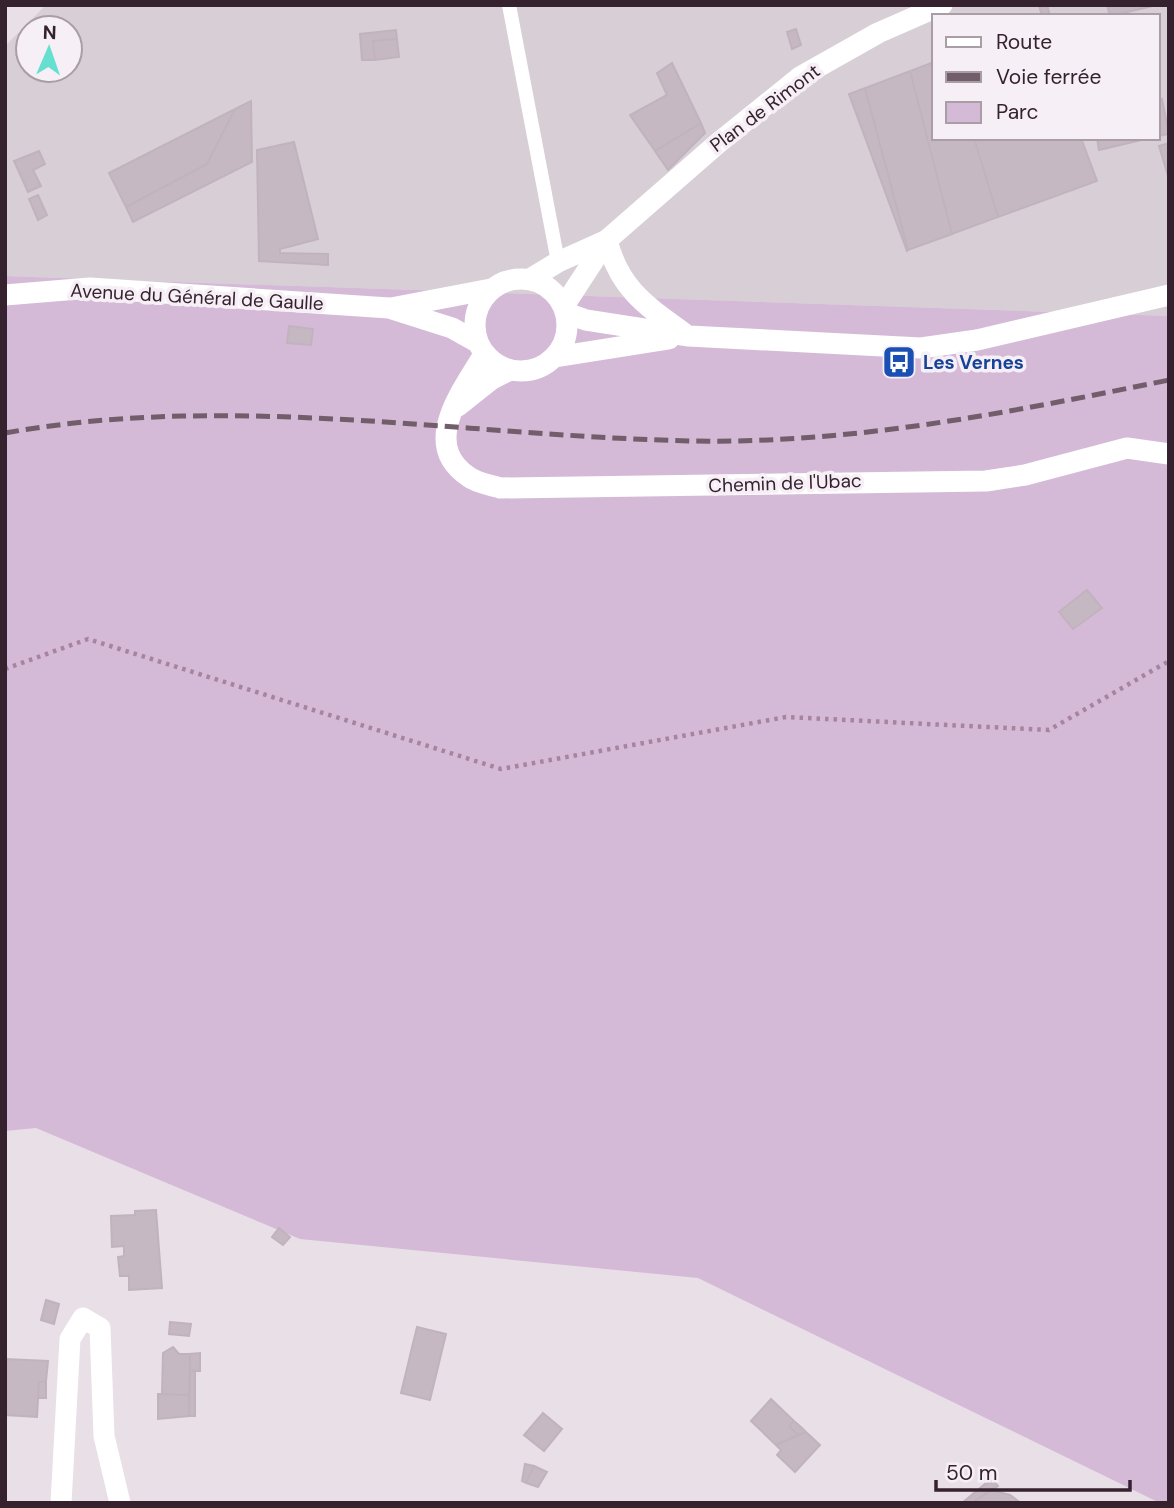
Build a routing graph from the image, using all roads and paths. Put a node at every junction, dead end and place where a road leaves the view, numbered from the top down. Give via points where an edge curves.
1 (509, 5) edge
2 (942, 5) edge
3 (607, 240) junction
4 (558, 262) junction
5 (530, 279) junction
6 (491, 289) junction
7 (5, 295) edge
8 (1169, 295) edge
9 (389, 308) junction
10 (565, 310) junction
11 (689, 336) junction
12 (481, 348) junction
13 (555, 357) junction
14 (510, 370) junction
15 (448, 414) junction
16 (1169, 454) edge
17 (1169, 661) edge
18 (5, 669) edge
19 (61, 1503) edge
20 (120, 1503) edge

1 - 4 lane
2 - 3 street, Plan de Rimont via 878,33 800,78
3 - 4 street, Plan de Rimont
3 - 10 street, Plan de Rimont
3 - 11 street via 613,266 629,290
4 - 5 street, Plan de Rimont
5 - 6 street via 505,281
5 - 10 street via 550,288
6 - 9 street, Avenue du Général de Gaulle
6 - 12 street via 475,315
7 - 9 street, Avenue du Général de Gaulle via 90,288
8 - 11 street via 976,340 921,348
9 - 12 street, Avenue du Général de Gaulle via 452,328
10 - 11 street via 586,320
10 - 13 street via 568,329
11 - 13 street
12 - 14 street
12 - 15 street
13 - 14 street via 542,367
14 - 15 street
15 - 16 street, Chemin de l'Ubac via 445,438 455,464 470,478 500,488 986,481 1127,448
17 - 18 path via 1049,730 786,717 501,769 88,639
19 - 20 street via 70,1339 83,1318 100,1328 104,1436

